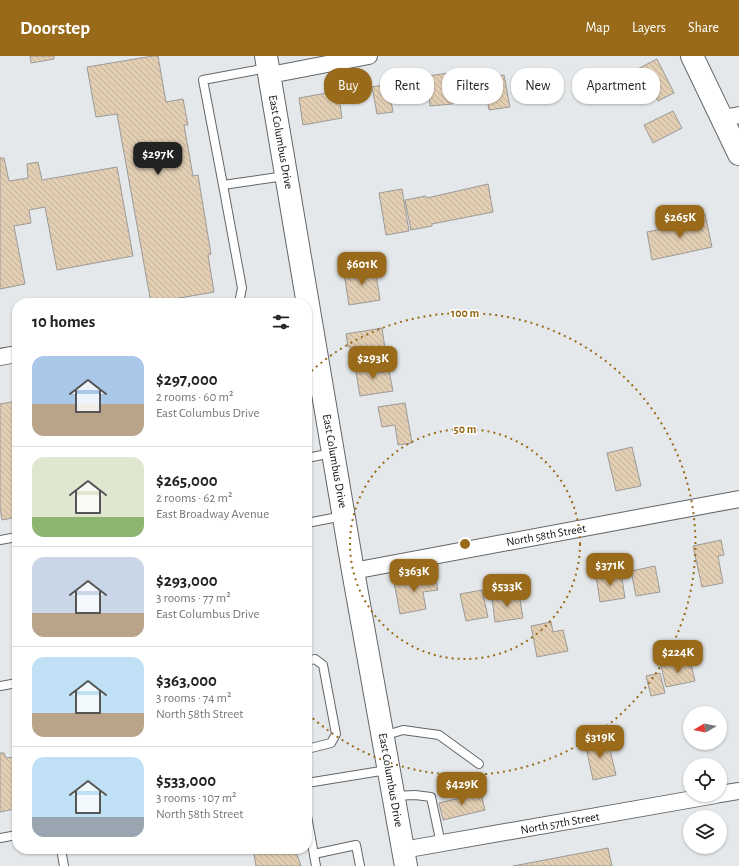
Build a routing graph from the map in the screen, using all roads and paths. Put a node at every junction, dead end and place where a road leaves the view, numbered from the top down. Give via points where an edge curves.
1 (369, 56) edge
2 (692, 56) edge
3 (268, 66) edge
4 (731, 116) edge
5 (739, 154) edge
6 (286, 176) junction
7 (223, 185) junction
8 (240, 298) edge
9 (301, 298) edge
10 (312, 354) edge
11 (12, 355) edge
12 (0, 357) edge
13 (333, 453) junction
14 (312, 457) edge
15 (739, 499) edge
16 (344, 516) junction
17 (312, 522) edge
18 (12, 538) edge
19 (0, 540) edge
20 (353, 571) junction
21 (312, 660) edge
22 (12, 684) edge
23 (0, 686) edge
24 (383, 736) junction
25 (312, 747) edge
26 (479, 764) dead end
27 (389, 769) junction
28 (312, 782) edge
29 (739, 791) edge
30 (727, 793) edge
31 (393, 796) junction
32 (683, 801) edge
33 (12, 836) edge
34 (0, 838) edge
35 (312, 843) edge
36 (441, 844) junction
37 (62, 854) edge
38 (314, 854) junction
39 (404, 858) edge
40 (64, 866) edge
41 (316, 866) edge
42 (360, 866) edge

1 - 3 street
2 - 4 main road
3 - 6 main road, East Columbus Drive
3 - 7 lane via 203,80
4 - 5 main road
6 - 7 lane
6 - 9 main road, East Columbus Drive
7 - 8 lane via 242,288
10 - 13 main road, East Columbus Drive
11 - 12 street
13 - 14 lane
13 - 16 main road, East Columbus Drive
15 - 20 street, North 58th Street
16 - 17 lane
16 - 20 main road, East Columbus Drive
18 - 19 lane
20 - 24 main road, East Columbus Drive
21 - 25 lane via 323,665 336,734 331,743
22 - 23 lane
24 - 26 lane via 404,730 439,735
24 - 27 main road, East Columbus Drive
27 - 28 lane
27 - 31 main road, East Columbus Drive
29 - 30 street
31 - 36 lane via 431,797
31 - 39 main road, East Columbus Drive
32 - 36 street, North 57th Street
33 - 34 lane
35 - 38 lane
36 - 39 street, North 57th Street
37 - 40 lane
38 - 41 lane
38 - 42 lane via 356,845

